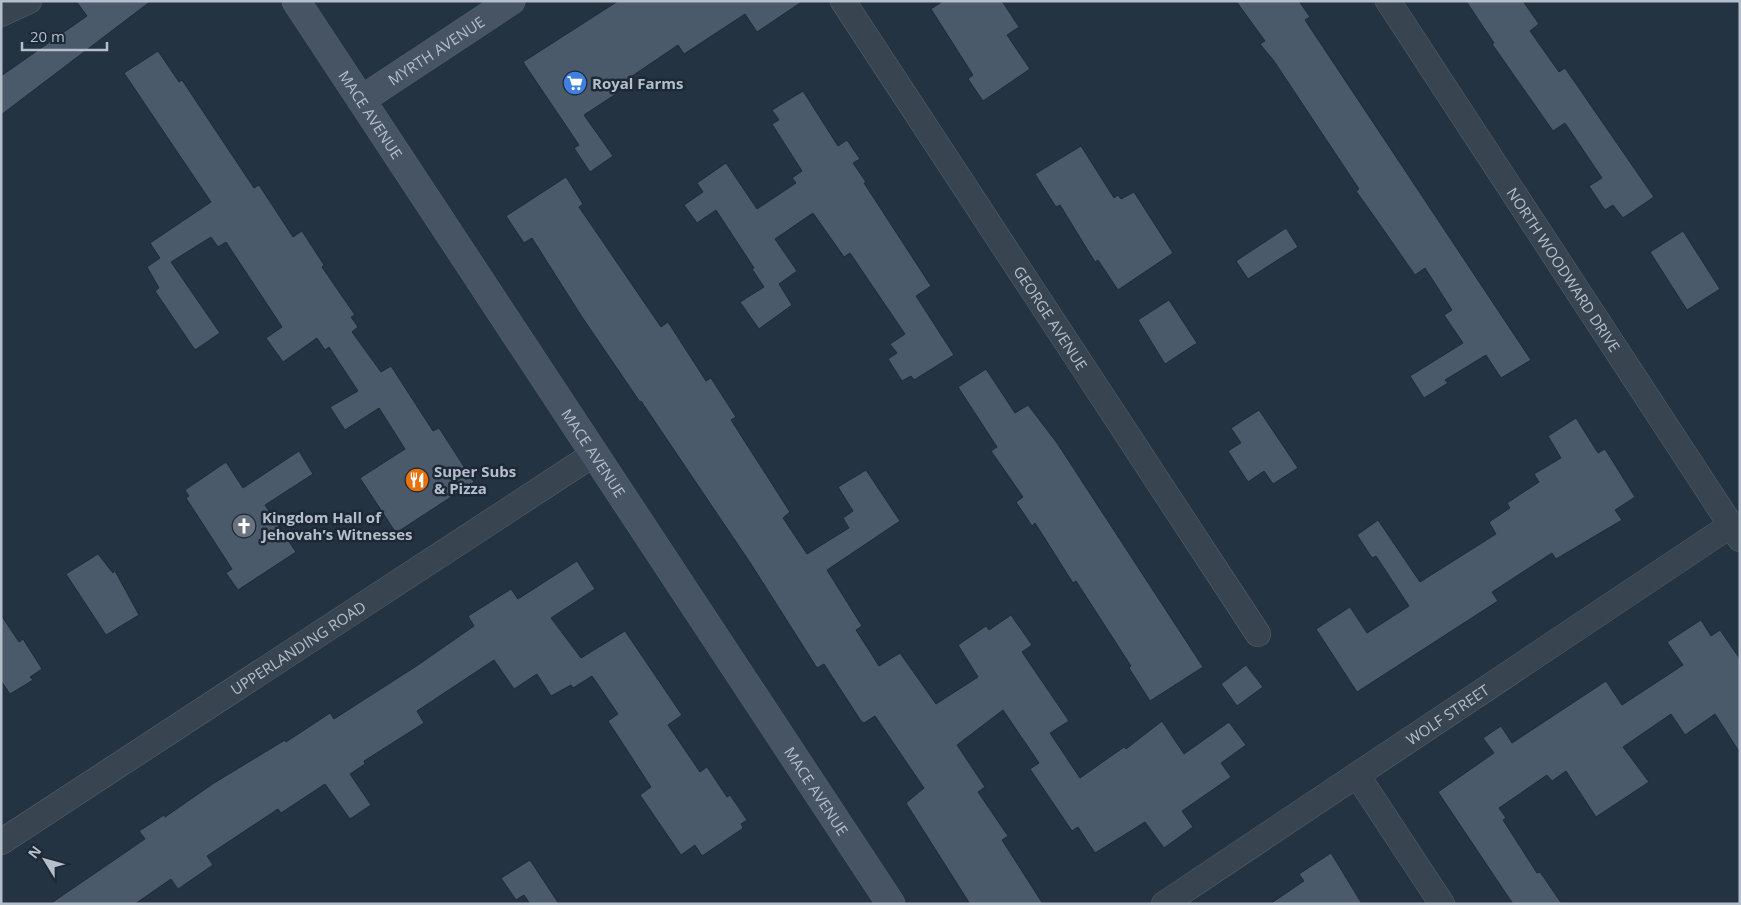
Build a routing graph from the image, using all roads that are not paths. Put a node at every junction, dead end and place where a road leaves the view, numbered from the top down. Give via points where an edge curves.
1 (29, 1) edge
2 (296, 1) edge
3 (511, 1) edge
4 (843, 1) edge
5 (1388, 1) edge
6 (1, 14) edge
7 (361, 100) junction
8 (594, 454) junction
9 (1735, 532) edge
10 (1258, 634) dead end
11 (1357, 775) junction
12 (1, 842) edge
13 (891, 904) edge
14 (1164, 904) edge
15 (1442, 904) edge

1 - 6 street
2 - 7 main road, MACE AVENUE
3 - 7 main road, MYRTH AVENUE
4 - 10 street, GEORGE AVENUE
5 - 9 street, NORTH WOODWARD DRIVE
7 - 8 main road, MACE AVENUE
8 - 12 street, UPPERLANDING ROAD
8 - 13 main road, MACE AVENUE
9 - 11 street, WOLF STREET
11 - 14 street, WOLF STREET
11 - 15 street

